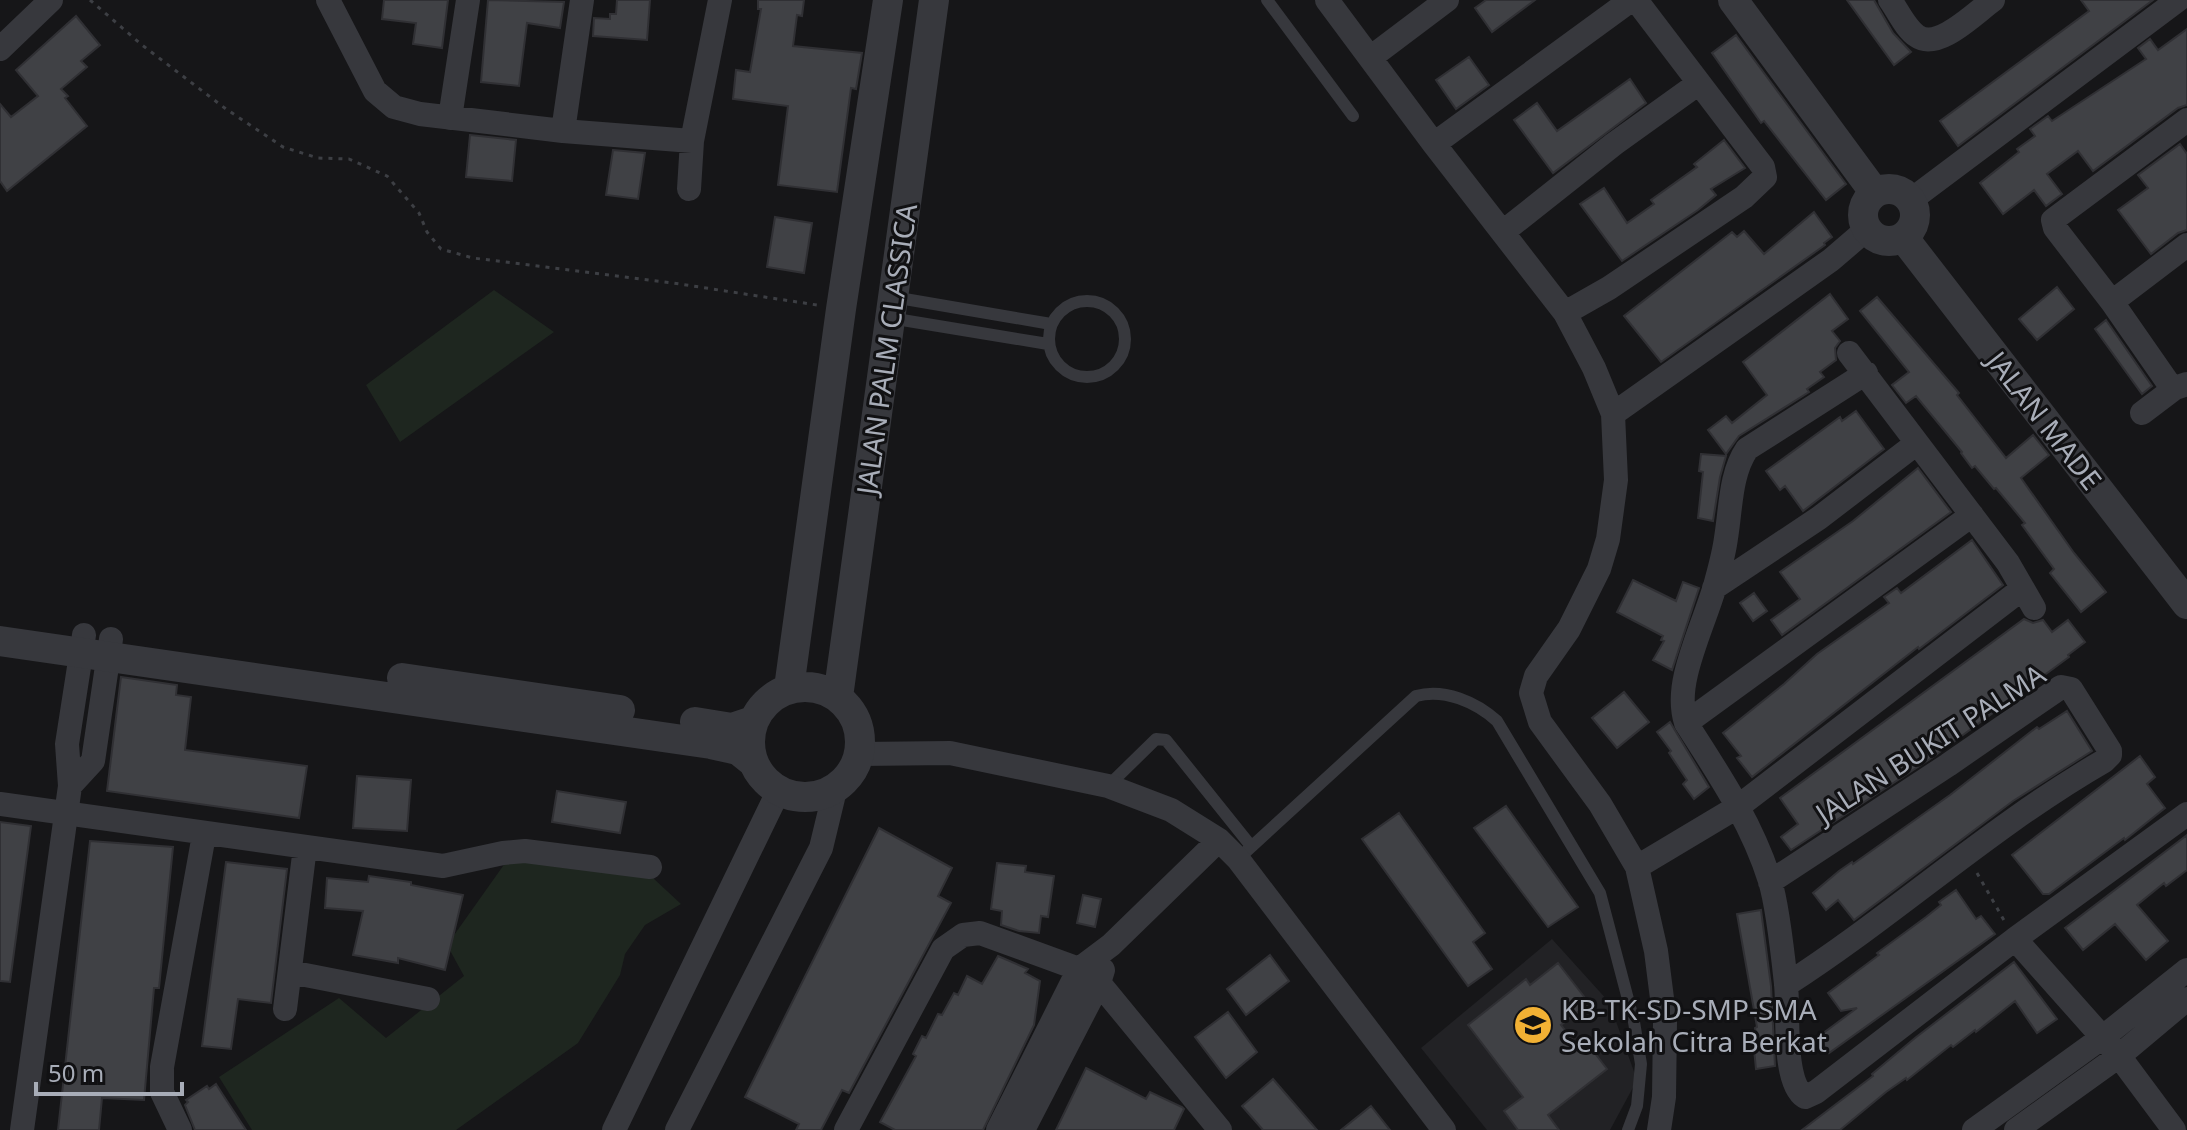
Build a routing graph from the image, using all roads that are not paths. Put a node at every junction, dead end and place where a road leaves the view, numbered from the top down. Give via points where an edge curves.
1 (51, 0) edge
2 (468, 0) edge
3 (582, 0) edge
4 (720, 0) edge
5 (888, 0) edge
6 (934, 0) edge
7 (1267, 0) edge
8 (1327, 0) edge
9 (1447, 0) edge
10 (1634, 0) edge
11 (1733, 0) edge
12 (1890, 0) edge
13 (1993, 0) edge
14 (2178, 0) edge
15 (337, 7) edge
16 (0, 49) edge
17 (1370, 58) junction
18 (1699, 83) junction
19 (1353, 116) dead end
20 (450, 118) junction
21 (2187, 120) edge
22 (563, 131) junction
23 (692, 141) junction
24 (1434, 144) junction
25 (689, 189) dead end
26 (1875, 193) junction
27 (1911, 200) junction
28 (1867, 229) junction
29 (1503, 232) junction
30 (1903, 237) junction
31 (2187, 245) edge
32 (2112, 302) junction
33 (943, 305) junction
34 (892, 308) junction
35 (1565, 313) junction
36 (1051, 324) junction
37 (939, 326) junction
38 (1048, 344) junction
39 (1849, 353) dead end
40 (1866, 373) junction
41 (2181, 386) edge
42 (2142, 413) dead end
43 (1613, 414) junction
44 (1917, 443) junction
45 (1972, 515) junction
46 (1714, 588) junction
47 (2187, 604) edge
48 (0, 624) edge
49 (0, 641) edge
50 (96, 645) junction
51 (789, 688) junction
52 (838, 697) junction
53 (753, 721) junction
54 (1686, 723) junction
55 (860, 754) junction
56 (753, 762) junction
57 (1108, 786) junction
58 (835, 790) junction
59 (778, 792) junction
60 (0, 804) edge
61 (1739, 806) junction
62 (2187, 814) edge
63 (66, 815) junction
64 (204, 835) junction
65 (1219, 840) junction
66 (305, 847) junction
67 (1244, 852) junction
68 (650, 867) dead end
69 (1637, 867) junction
70 (1770, 882) junction
71 (2015, 939) junction
72 (2187, 970) edge
73 (290, 972) junction
74 (1089, 976) junction
75 (1786, 985) junction
76 (428, 999) dead end
77 (2187, 999) edge
78 (285, 1009) dead end
79 (2103, 1037) junction
80 (2119, 1056) junction
81 (1207, 1123) edge
82 (22, 1130) edge
83 (180, 1130) edge
84 (614, 1130) edge
85 (677, 1130) edge
86 (846, 1130) edge
87 (998, 1130) edge
88 (1023, 1130) edge
89 (1444, 1130) edge
90 (1628, 1130) edge
91 (1659, 1130) edge
92 (1974, 1130) edge
93 (2016, 1130) edge
94 (2174, 1130) edge

1 - 16 street
2 - 20 street
3 - 22 street
4 - 23 street
5 - 51 street, JALAN PALM CLASSICA
6 - 34 street, JALAN PALM CLASSICA
7 - 19 lane
8 - 17 street
9 - 17 street
10 - 18 street
10 - 24 street
11 - 26 street
12 - 13 street via 1914,35 1925,41 1943,38
14 - 27 street
15 - 20 street via 375,91 394,107
17 - 24 street
18 - 29 street
18 - 35 street via 1763,167 1765,177 1744,197
20 - 22 street
21 - 32 street via 2053,220
22 - 23 street
23 - 25 street
24 - 29 street
26 - 27 street via 1895,190
26 - 28 street via 1864,210
27 - 30 street via 1915,221
28 - 30 street via 1884,241
28 - 43 street
29 - 35 street
30 - 47 street, JALAN MADE
31 - 32 street
32 - 41 street via 2169,384
33 - 34 lane
33 - 36 lane
33 - 37 lane
34 - 37 lane
34 - 52 street, JALAN PALM CLASSICA
35 - 43 street
36 - 38 lane
36 - 38 lane via 1077,301 1094,301 1110,308 1126,338 1113,368 1098,377 1065,372
37 - 38 lane
39 - 40 street, JALAN BUKIT PALMA
40 - 44 street, JALAN BUKIT PALMA
40 - 46 street via 1747,449 1736,469
41 - 42 street
43 - 69 street via 1616,480 1608,539 1569,629 1536,676 1531,693 1540,722 1600,804
44 - 45 street, JALAN BUKIT PALMA
44 - 46 street via 1819,518
45 - 54 street
45 - 61 street, JALAN BUKIT PALMA via 2028,598
46 - 54 street via 1686,675
48 - 50 street
49 - 50 street
50 - 53 street via 518,694 732,728
50 - 56 street via 711,744 738,750
50 - 63 street via 93,761 70,786
51 - 52 street via 823,689
51 - 53 street via 774,695
52 - 55 street via 860,733
53 - 56 street
54 - 61 street
55 - 57 street via 950,753
55 - 58 street via 851,774
56 - 59 street
57 - 65 street via 1171,810
57 - 67 lane via 1156,739 1166,740
58 - 59 street via 807,799
58 - 85 street via 821,848
59 - 84 street
60 - 63 street
61 - 69 street, JALAN BUKIT PALMA
61 - 70 street
62 - 71 street
63 - 64 street
63 - 82 street
64 - 66 street
64 - 83 street via 162,1067 162,1092
65 - 67 street
65 - 74 street via 1111,945
66 - 68 street via 443,866 525,851
66 - 73 street
67 - 89 street
67 - 90 lane via 1416,696 1430,692 1482,707 1497,721 1600,893 1641,1064 1637,1106
69 - 91 street via 1665,1022
70 - 75 street
70 - 75 street, JALAN BUKIT PALMA via 2061,687 2071,689 2110,751
71 - 75 street via 1805,1097 1791,1077
71 - 79 street
72 - 79 street
73 - 76 street
73 - 78 street
74 - 81 street
74 - 86 street via 980,933 952,940
74 - 87 street
74 - 88 street
77 - 80 street
79 - 80 street
79 - 92 street
80 - 93 street
80 - 94 street

